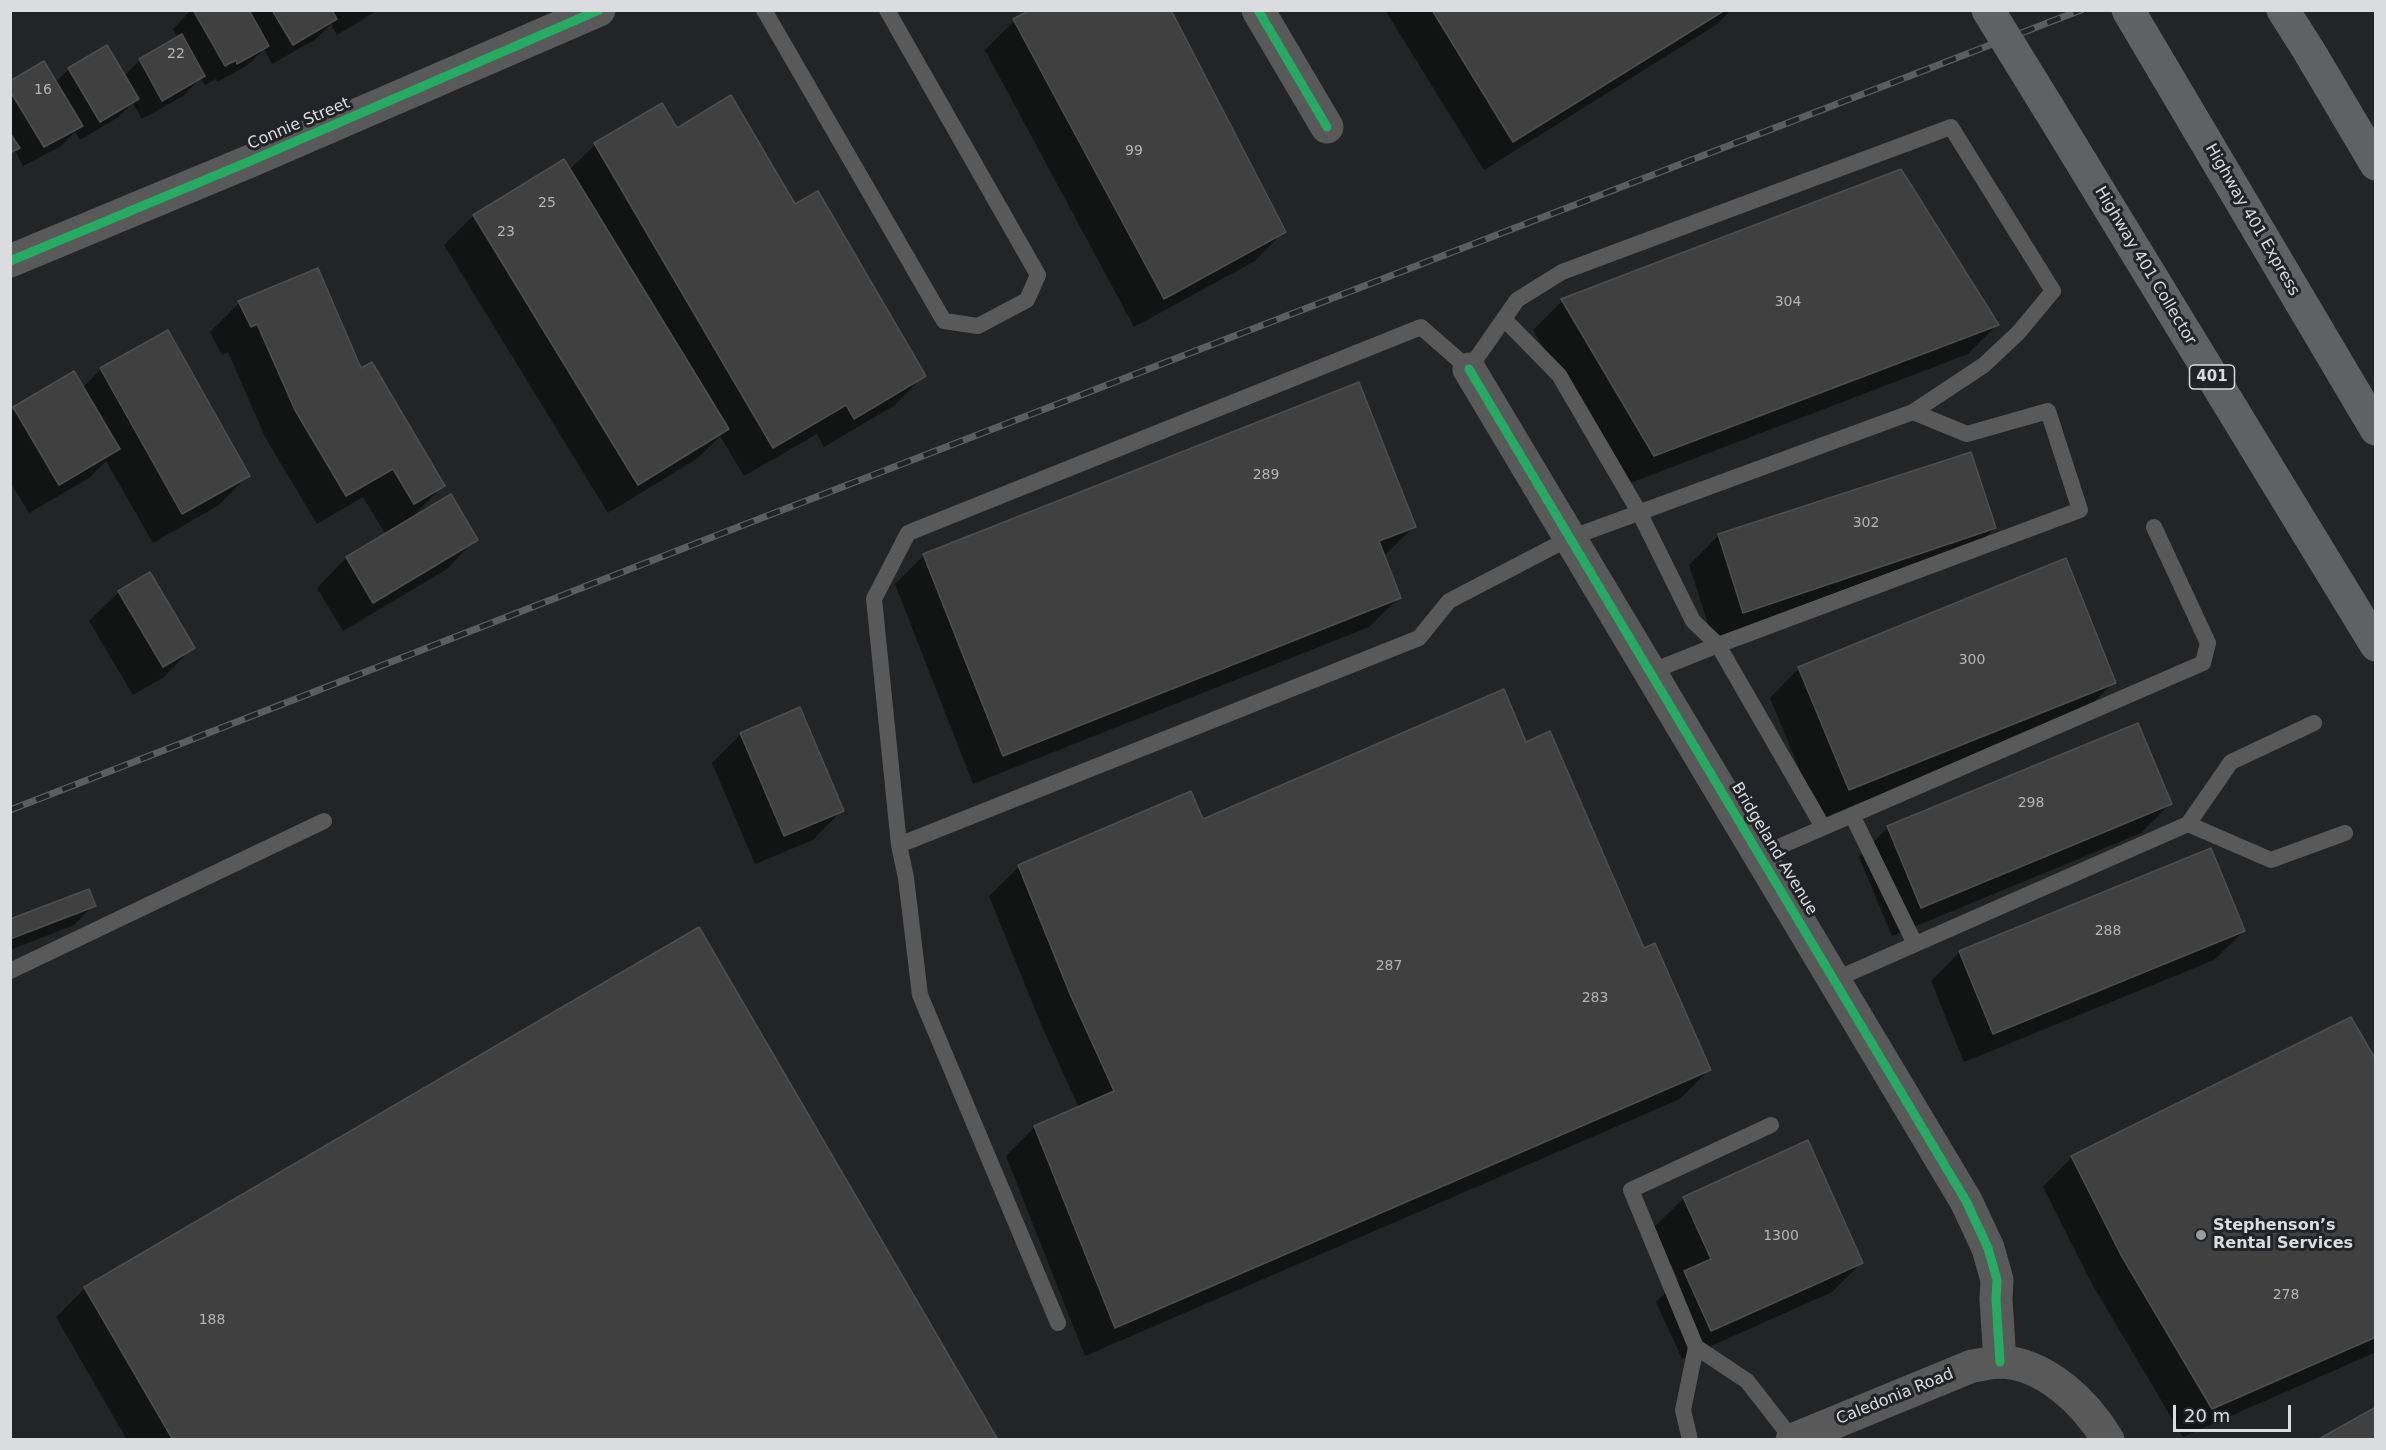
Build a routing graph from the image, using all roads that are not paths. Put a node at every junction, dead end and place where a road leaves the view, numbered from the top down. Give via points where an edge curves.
1 (598, 10) edge
2 (764, 10) edge
3 (887, 10) edge
4 (1257, 10) edge
5 (1988, 10) edge
6 (2128, 10) edge
7 (2283, 10) edge
8 (1327, 127) dead end
9 (2376, 164) edge
10 (10, 261) edge
11 (1504, 319) junction
12 (1469, 369) junction
13 (1913, 412) junction
14 (2376, 429) edge
15 (1639, 512) junction
16 (2154, 527) dead end
17 (1570, 538) junction
18 (1718, 645) junction
19 (2376, 645) edge
20 (1650, 672) junction
21 (2314, 723) dead end
22 (1852, 815) junction
23 (324, 821) dead end
24 (2188, 824) junction
25 (1823, 827) junction
26 (2345, 833) dead end
27 (899, 845) junction
28 (1760, 855) junction
29 (1915, 944) junction
30 (10, 971) edge
31 (1834, 980) junction
32 (1771, 1125) dead end
33 (1058, 1323) dead end
34 (1696, 1347) junction
35 (2000, 1362) junction
36 (1793, 1439) edge
37 (1690, 1440) edge
38 (2108, 1440) edge

1 - 10 street, Connie Street via 259,158
2 - 3 lane via 944,321 978,326 1027,300 1038,275
4 - 8 street
5 - 19 highway, Highway 401 Collector / 401, bridge
6 - 14 highway, Highway 401 Express
7 - 9 highway
11 - 12 lane
11 - 13 lane via 1517,300 1562,272 1951,127 2053,291 2019,332 1984,365
11 - 15 lane via 1559,375
12 - 17 street, Bridgeland Avenue
12 - 27 lane via 1421,327 908,533 874,599
13 - 15 lane
13 - 18 lane via 1967,434 2048,411 2080,510
15 - 17 lane
15 - 18 lane via 1693,621
16 - 22 lane via 2208,643 2203,663
17 - 20 street, Bridgeland Avenue
17 - 27 lane via 1449,601 1419,639
18 - 20 lane
18 - 25 lane
20 - 28 street, Bridgeland Avenue
21 - 24 lane via 2230,762
22 - 25 lane
22 - 29 lane
23 - 30 lane
24 - 26 lane via 2271,860
24 - 29 lane
25 - 28 lane
27 - 33 lane via 920,995
28 - 31 street, Bridgeland Avenue
29 - 31 lane
31 - 35 street, Bridgeland Avenue via 1966,1202 1988,1248 1997,1280
32 - 34 lane via 1631,1191
34 - 36 lane via 1747,1382
34 - 37 lane via 1683,1410
35 - 36 street, Caledonia Road via 1971,1366
35 - 38 street via 2041,1374 2068,1392 2087,1409

